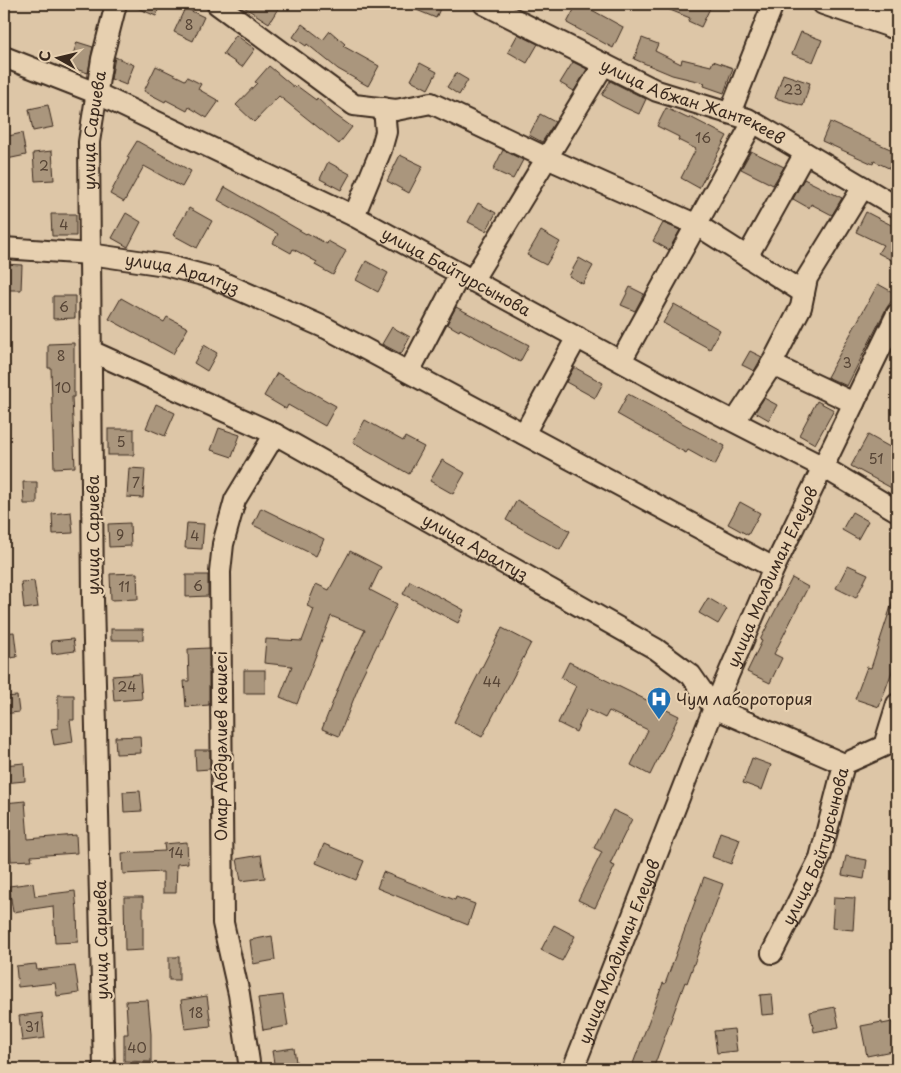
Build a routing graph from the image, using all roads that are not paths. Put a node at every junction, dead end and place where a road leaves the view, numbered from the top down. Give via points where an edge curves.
1 (116, 4) edge
2 (217, 4) edge
3 (484, 4) edge
4 (772, 4) edge
5 (823, 4) edge
6 (882, 4) edge
7 (894, 28) edge
8 (4, 57) edge
9 (604, 64) junction
10 (96, 93) junction
11 (384, 108) junction
12 (730, 114) junction
13 (753, 122) junction
14 (805, 152) junction
15 (547, 158) junction
16 (863, 187) junction
17 (897, 207) edge
18 (354, 216) junction
19 (697, 225) junction
20 (4, 248) edge
21 (90, 254) junction
22 (747, 257) junction
23 (466, 277) junction
24 (804, 293) junction
25 (897, 314) edge
26 (577, 337) junction
27 (91, 351) junction
28 (622, 361) junction
29 (771, 364) junction
30 (409, 372) junction
31 (854, 403) junction
32 (734, 421) junction
33 (275, 434) junction
34 (524, 434) junction
35 (824, 467) junction
36 (897, 511) edge
37 (774, 568) junction
38 (897, 704) edge
39 (714, 708) junction
40 (844, 764) junction
41 (772, 953) dead end
42 (104, 1069) edge
43 (250, 1069) edge
44 (573, 1069) edge

1 - 10 street, улица Сариева
2 - 11 street via 354,105
3 - 9 street, улица Абжан Жантекеев
4 - 12 street
5 - 7 street
6 - 7 street
8 - 10 street, улица Байтурсынова
9 - 12 street, улица Абжан Жантекеев via 657,91
9 - 15 street
10 - 18 street, улица Байтурсынова
10 - 21 street, улица Сариева via 89,142
11 - 15 street via 396,110 431,103
11 - 18 street via 386,132 381,150
12 - 13 street, улица Абжан Жантекеев
13 - 14 street, улица Абжан Жантекеев
13 - 19 street
14 - 16 street, улица Абжан Жантекеев
14 - 22 street
15 - 19 street
15 - 23 street
16 - 17 street, улица Абжан Жантекеев
16 - 24 street via 808,278
18 - 23 street, улица Байтурсынова
19 - 22 street
19 - 28 street
20 - 21 street, улица Аралтуз
21 - 27 street, улица Сариева
21 - 30 street, улица Аралтуз via 165,265 210,277 326,328
22 - 24 street
23 - 26 street, улица Байтурсынова
23 - 30 street
24 - 29 street via 801,307
25 - 31 street, улица Молдиман Елеуов
26 - 28 street, улица Байтурсынова
26 - 34 street
27 - 33 street, улица Аралтуз
27 - 42 street, улица Сариева
28 - 32 street, улица Байтурсынова
29 - 31 street
29 - 32 street
30 - 34 street, улица Аралтуз
31 - 35 street, улица Молдиман Елеуов
32 - 35 street, улица Байтурсынова
33 - 39 street, улица Аралтуз via 656,649 691,675
33 - 43 street, Омар Абдуәлиев көшесі via 236,500 223,544 220,572 223,923
34 - 37 street, улица Аралтуз
35 - 36 street, улица Байтурсынова
35 - 37 street, улица Молдиман Елеуов
37 - 39 street, улица Молдиман Елеуов
38 - 40 street, улица Байтурсынова via 884,746
39 - 40 street
39 - 44 street, улица Молдиман Елеуов
40 - 41 street, улица Байтурсынова via 820,858

